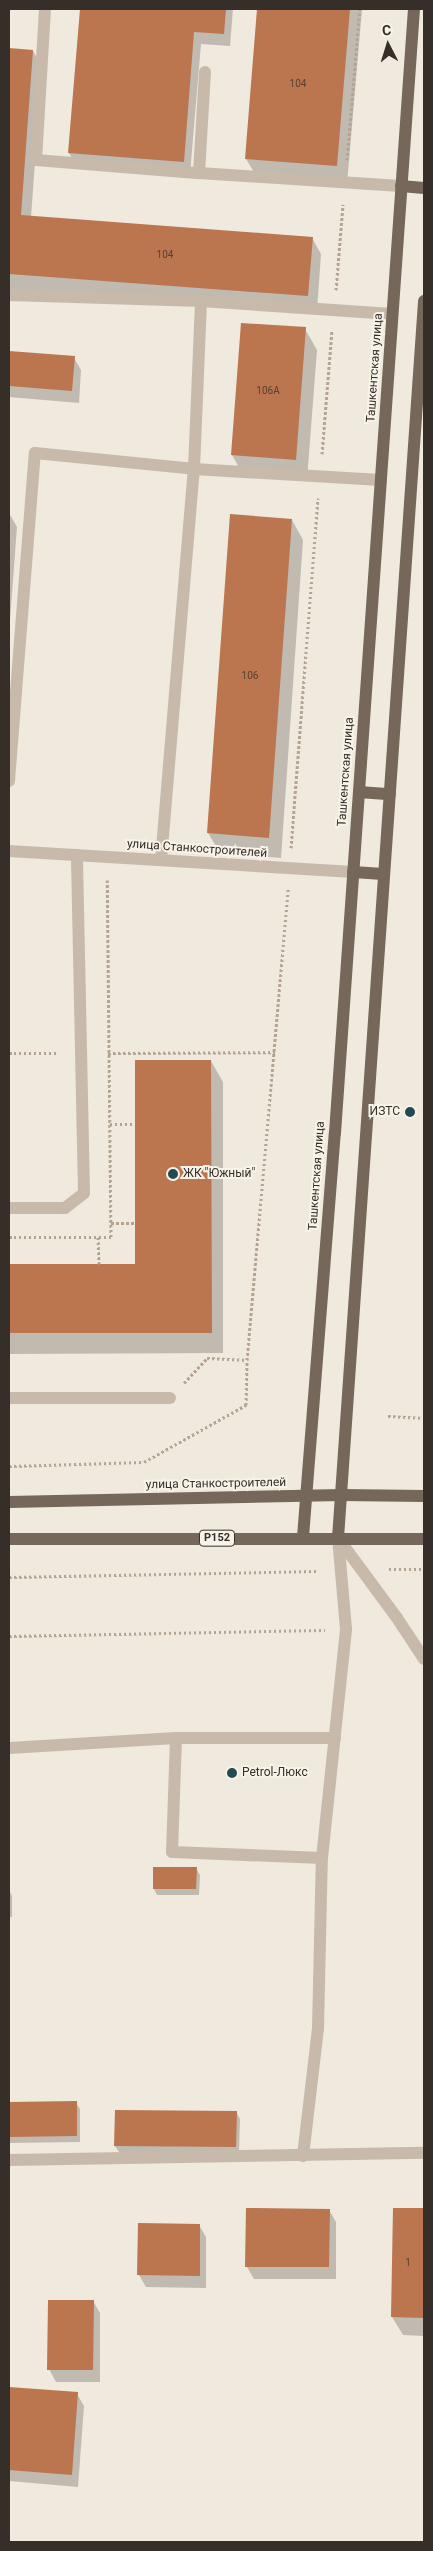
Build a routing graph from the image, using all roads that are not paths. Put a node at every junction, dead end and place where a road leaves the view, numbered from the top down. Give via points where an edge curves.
1 (44, 9) edge
2 (414, 9) edge
3 (205, 72) dead end
4 (199, 173) junction
5 (401, 186) junction
6 (424, 188) edge
7 (9, 295) edge
8 (201, 301) junction
9 (424, 301) edge
10 (392, 314) junction
11 (194, 469) junction
12 (380, 480) junction
13 (9, 781) edge
14 (358, 792) junction
15 (390, 794) junction
16 (9, 851) edge
17 (77, 855) junction
18 (161, 860) junction
19 (353, 872) junction
20 (384, 874) junction
21 (9, 1208) edge
22 (9, 1398) edge
23 (170, 1398) road end
24 (307, 1496) junction
25 (341, 1496) junction
26 (424, 1496) edge
27 (9, 1502) edge
28 (303, 1537) junction
29 (338, 1538) junction
30 (9, 1539) edge
31 (424, 1539) edge
32 (424, 1659) edge
33 (176, 1738) junction
34 (335, 1738) junction
35 (9, 1748) edge
36 (322, 1858) junction
37 (424, 2153) edge
38 (302, 2156) junction
39 (9, 2160) edge

1 - 4 street via 36,160
2 - 5 main road, Ташкентская улица
3 - 4 street
4 - 5 street
5 - 6 main road
5 - 10 main road, Ташкентская улица
7 - 8 street
8 - 10 street
8 - 11 street
9 - 15 main road
10 - 12 main road, Ташкентская улица
11 - 12 street
11 - 13 street via 35,453
11 - 18 street
12 - 14 main road, Ташкентская улица
14 - 15 main road
14 - 19 main road, Ташкентская улица
15 - 20 main road
16 - 17 street, улица Станкостроителей
17 - 18 street, улица Станкостроителей
17 - 21 street via 84,1193 65,1208
18 - 19 street, улица Станкостроителей
19 - 20 main road, улица Станкостроителей
19 - 24 main road, Ташкентская улица
20 - 25 main road
22 - 23 street
24 - 25 main road, улица Станкостроителей
24 - 27 main road, улица Станкостроителей
24 - 28 main road, Ташкентская улица
25 - 26 main road, улица Станкостроителей
25 - 29 main road
28 - 29 main road, Р152
28 - 30 main road, Р152
29 - 31 main road, Р152
29 - 32 street
29 - 34 street via 346,1630
33 - 34 street
33 - 35 street
33 - 36 street via 172,1852
34 - 36 street
36 - 38 street via 318,2028
37 - 38 street
38 - 39 street

